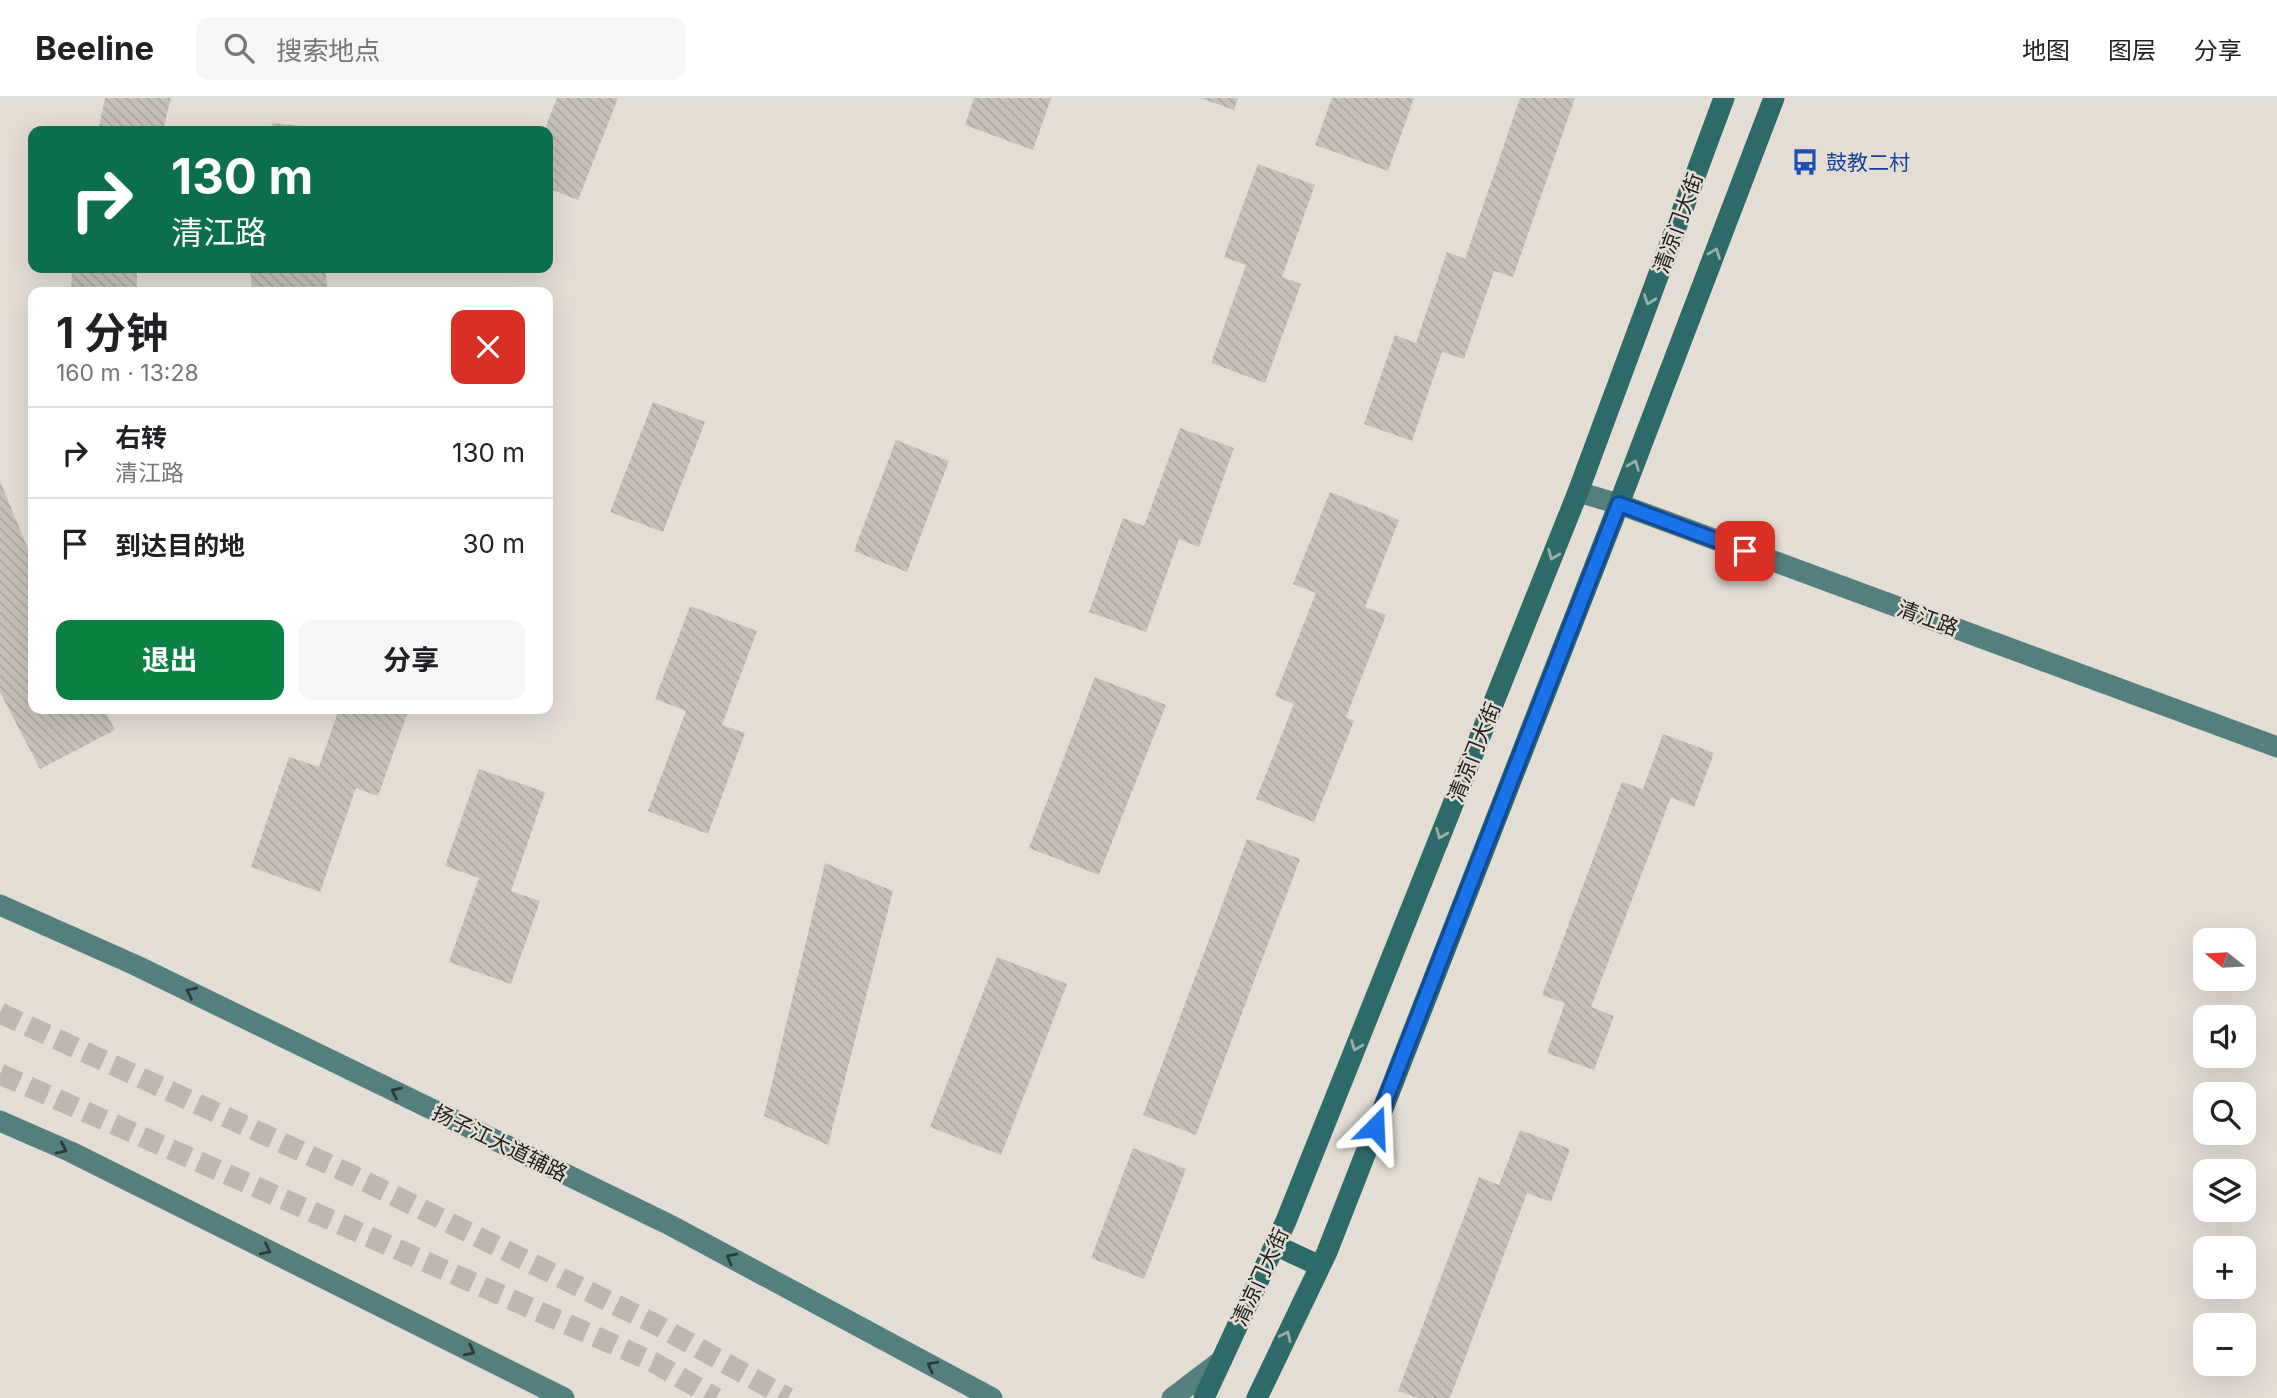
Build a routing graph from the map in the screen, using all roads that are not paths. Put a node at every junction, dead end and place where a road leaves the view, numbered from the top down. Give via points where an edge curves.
1 (1724, 98) edge
2 (1774, 98) edge
3 (1578, 492) junction
4 (1619, 504) junction
5 (2277, 747) edge
6 (0, 905) edge
7 (0, 1121) edge
8 (1275, 1245) junction
9 (1320, 1266) junction
10 (1222, 1360) junction
11 (1260, 1395) edge
12 (564, 1398) edge
13 (992, 1398) edge
14 (1172, 1398) edge
15 (1204, 1398) edge

1 -> 3 main road, 清凉门大街
4 -> 2 main road
3 - 4 main road, 清江路
3 -> 8 main road, 清凉门大街
4 - 5 main road, 清江路
4 - 9 main road
13 -> 6 main road, 扬子江大道辅路 via 670,1225 135,965
7 -> 12 main road
8 - 9 main road
8 - 10 main road, 清凉门大街
11 -> 9 main road
10 - 14 main road
10 - 15 main road, 清凉门大街

